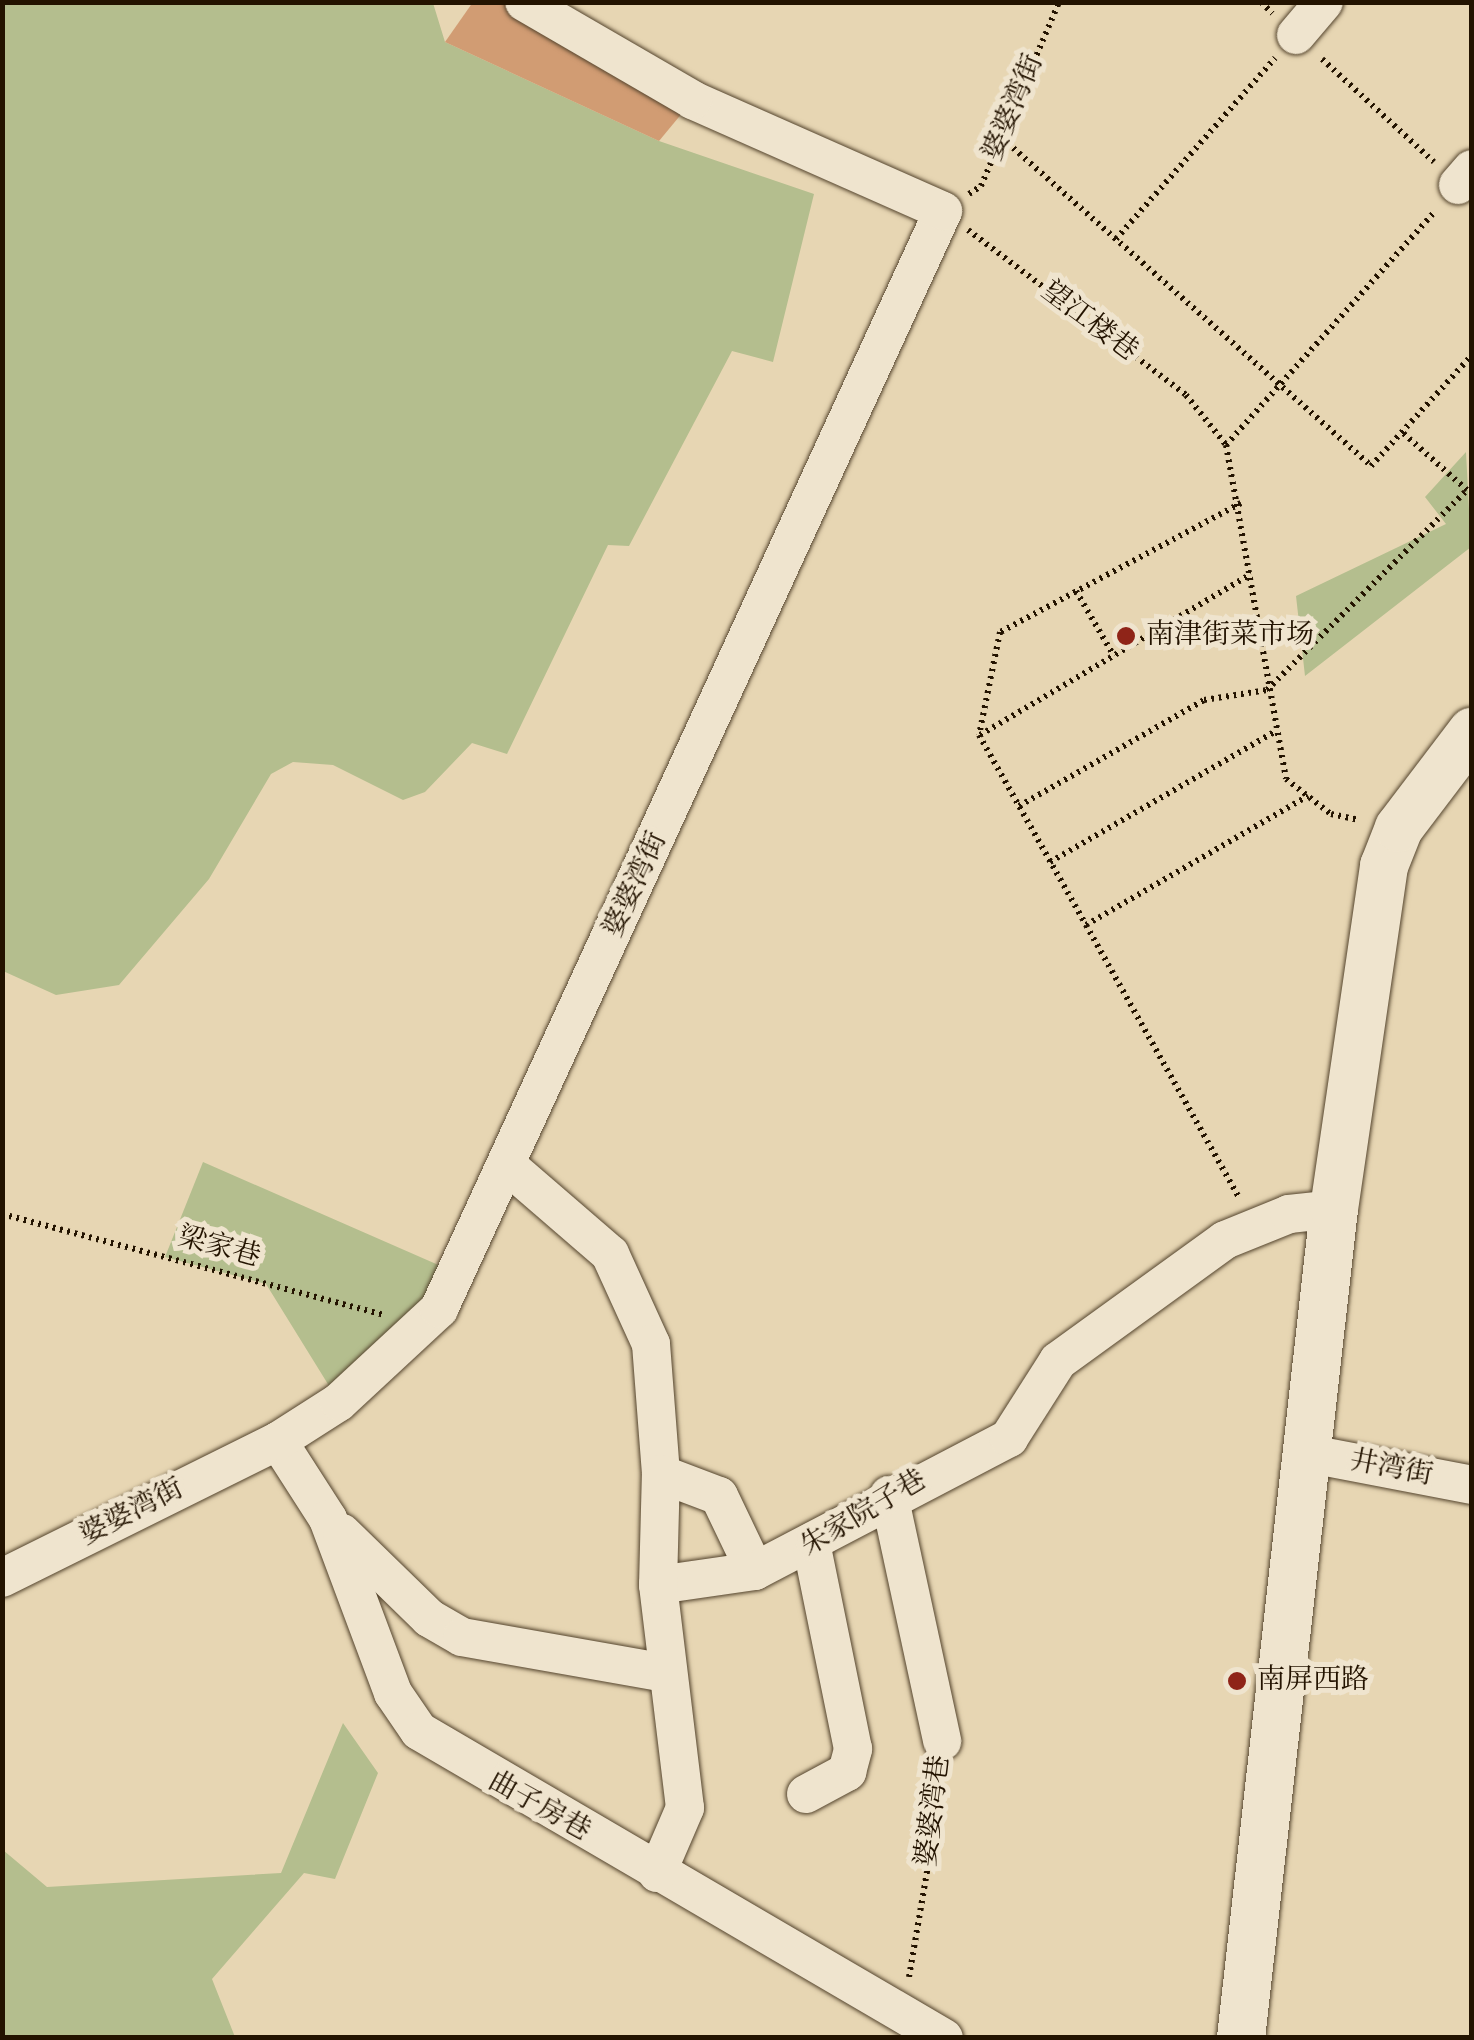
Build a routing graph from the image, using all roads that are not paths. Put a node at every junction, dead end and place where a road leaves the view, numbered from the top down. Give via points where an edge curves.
1 (524, 2) edge
2 (1324, 2) edge
3 (1296, 35) road end
4 (1472, 732) edge
5 (507, 1166) junction
6 (1334, 1209) junction
7 (278, 1441) junction
8 (1310, 1454) junction
9 (661, 1474) junction
10 (1472, 1485) edge
11 (889, 1495) junction
12 (328, 1519) junction
13 (812, 1547) junction
14 (754, 1570) junction
15 (2, 1578) edge
16 (658, 1584) junction
17 (666, 1673) junction
18 (942, 1741) road end
19 (806, 1794) dead end
20 (657, 1873) junction
21 (944, 2038) edge
22 (1241, 2038) edge

1 - 5 street, 婆婆湾街 via 693,100 943,211
2 - 3 street
4 - 6 street via 1400,828 1384,866
5 - 7 street, 婆婆湾街 via 425,1326 339,1402
5 - 9 street via 586,1226 637,1302 651,1344
6 - 8 street
6 - 11 street, 朱家院子巷 via 1254,1224 1058,1361 1008,1438
7 - 12 street, 曲子房巷
7 - 15 street, 婆婆湾街
8 - 10 street, 井湾街
8 - 22 street
9 - 14 street via 719,1496
9 - 16 street
11 - 13 street, 朱家院子巷
11 - 18 street, 婆婆湾巷
12 - 17 street via 399,1592 462,1637
12 - 20 street, 曲子房巷 via 393,1692 419,1731
13 - 14 street, 朱家院子巷
13 - 19 street via 853,1749 847,1772
14 - 16 street, 朱家院子巷
16 - 17 street
17 - 20 street via 685,1808
20 - 21 street, 曲子房巷

